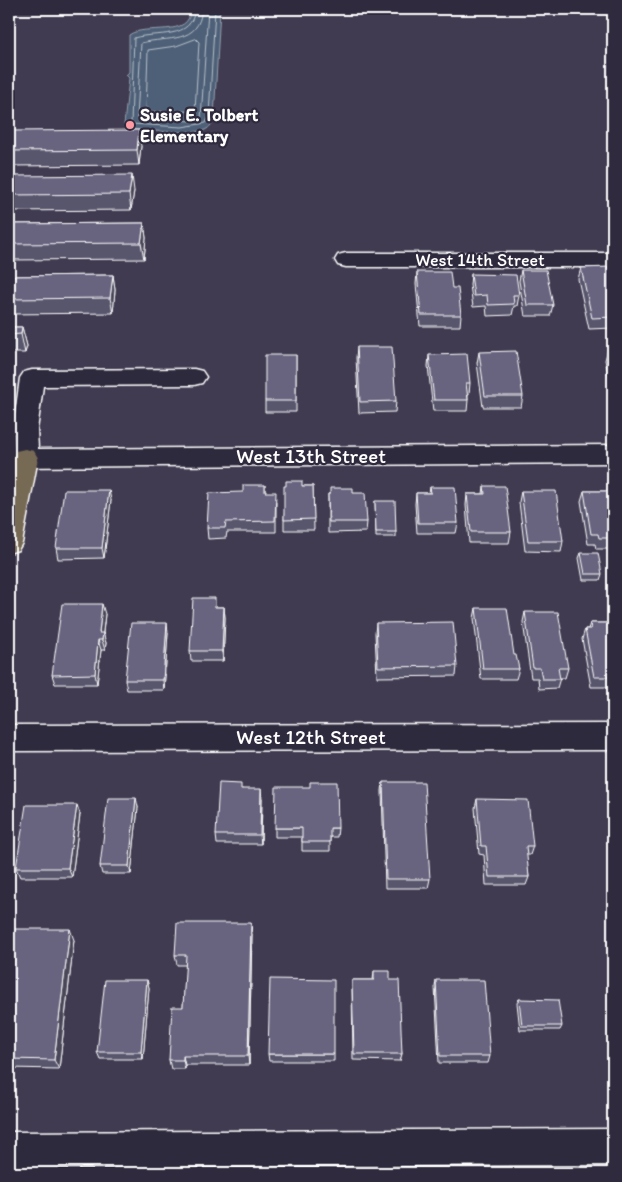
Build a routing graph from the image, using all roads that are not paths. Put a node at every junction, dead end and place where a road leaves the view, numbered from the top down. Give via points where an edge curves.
1 (346, 260) dead end
2 (613, 260) edge
3 (194, 377) dead end
4 (613, 454) edge
5 (17, 458) edge
6 (9, 543) edge
7 (613, 737) edge
8 (9, 738) edge
9 (613, 1148) edge
10 (9, 1150) edge

1 - 2 street, West 14th Street
3 - 5 street via 32,378 25,430
4 - 5 street, West 13th Street
5 - 6 main road
7 - 8 street, West 12th Street
9 - 10 street

